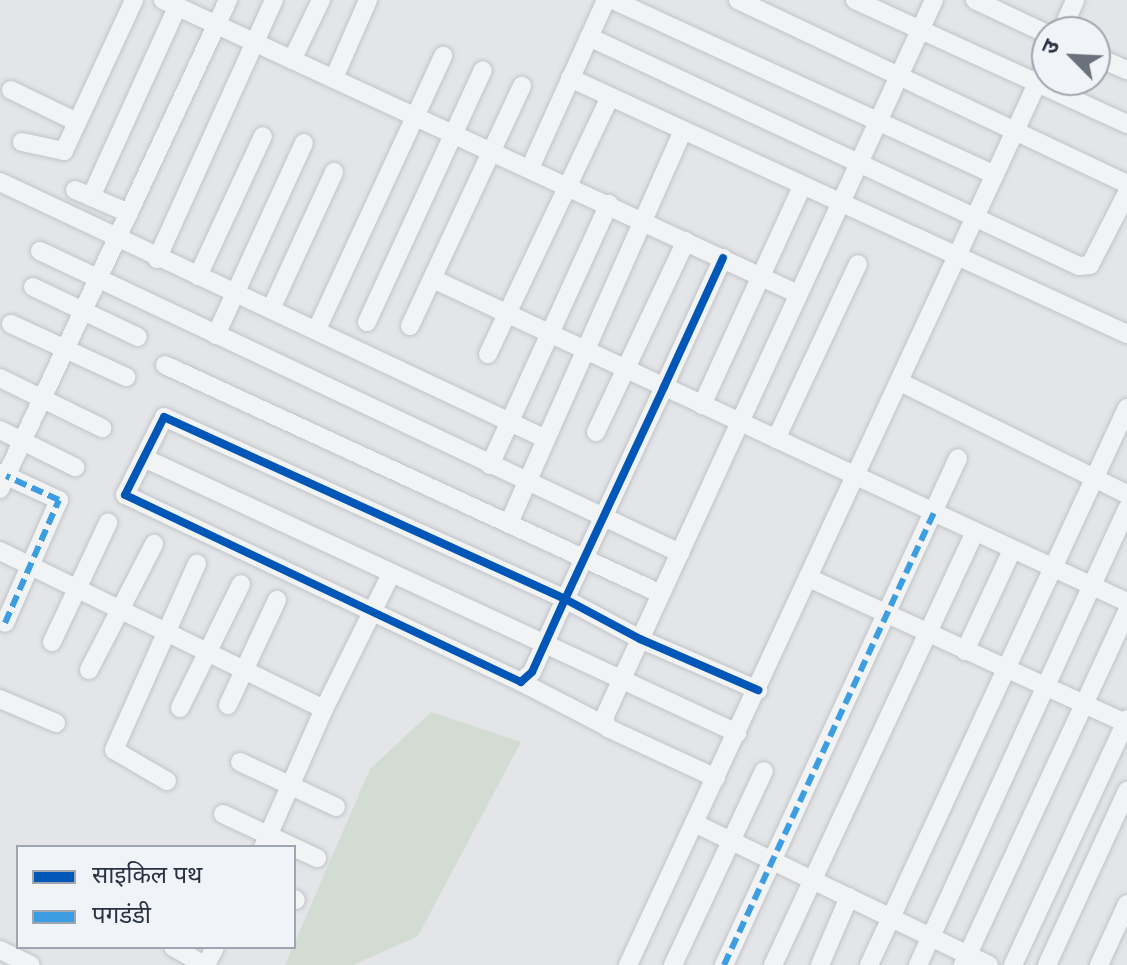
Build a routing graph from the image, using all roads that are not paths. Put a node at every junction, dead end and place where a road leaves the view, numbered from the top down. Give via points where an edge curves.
1 (134, 0) edge
2 (228, 0) edge
3 (274, 0) edge
4 (321, 0) edge
5 (368, 0) edge
6 (606, 0) edge
7 (613, 0) edge
8 (738, 0) edge
9 (855, 0) edge
10 (934, 0) edge
11 (975, 0) edge
12 (179, 4) edge
13 (215, 26) junction
14 (1031, 26) edge
15 (920, 30) junction
16 (589, 37) junction
17 (254, 44) junction
18 (443, 56) dead end
19 (292, 60) junction
20 (483, 70) dead end
21 (899, 75) junction
22 (1031, 77) edge
23 (334, 78) junction
24 (570, 78) junction
25 (522, 86) dead end
26 (11, 90) dead end
27 (1031, 95) edge
28 (1070, 96) edge
29 (610, 97) junction
30 (416, 114) junction
31 (878, 121) junction
32 (77, 122) junction
33 (1127, 124) edge
34 (1016, 128) junction
35 (455, 131) junction
36 (683, 131) junction
37 (263, 136) dead end
38 (22, 142) dead end
39 (304, 143) dead end
40 (494, 149) junction
41 (860, 161) junction
42 (531, 166) junction
43 (334, 172) dead end
44 (995, 175) junction
45 (0, 182) edge
46 (569, 184) junction
47 (1127, 184) edge
48 (802, 187) junction
49 (1127, 193) edge
50 (609, 204) junction
51 (840, 205) junction
52 (129, 213) junction
53 (976, 217) junction
54 (644, 221) junction
55 (116, 239) junction
56 (686, 241) junction
57 (40, 251) dead end
58 (723, 258) junction
59 (957, 258) junction
60 (157, 259) junction
61 (858, 264) dead end
62 (198, 276) junction
63 (761, 277) junction
64 (98, 279) junction
65 (433, 279) junction
66 (33, 287) dead end
67 (235, 293) junction
68 (798, 294) junction
69 (271, 309) junction
70 (83, 311) junction
71 (508, 314) junction
72 (1127, 317) edge
73 (367, 322) dead end
74 (11, 324) dead end
75 (410, 326) dead end
76 (317, 329) junction
77 (551, 334) junction
78 (1127, 334) edge
79 (216, 335) junction
80 (138, 337) dead end
81 (65, 349) junction
82 (586, 351) junction
83 (488, 354) dead end
84 (165, 365) dead end
85 (625, 369) junction
86 (126, 377) dead end
87 (0, 378) edge
88 (900, 382) junction
89 (664, 387) junction
90 (42, 399) junction
91 (702, 405) junction
92 (1127, 408) edge
93 (510, 421) junction
94 (739, 423) junction
95 (102, 428) dead end
96 (0, 430) edge
97 (596, 432) dead end
98 (546, 439) junction
99 (776, 439) junction
100 (22, 442) junction
101 (144, 458) junction
102 (958, 458) dead end
103 (490, 465) junction
104 (75, 467) dead end
105 (858, 477) junction
106 (1094, 478) junction
107 (2, 479) edge
108 (527, 482) junction
109 (1127, 494) edge
110 (1127, 509) edge
111 (934, 513) junction
112 (604, 518) junction
113 (108, 523) dead end
114 (509, 523) junction
115 (975, 532) junction
116 (154, 544) dead end
117 (1012, 550) junction
118 (0, 551) edge
119 (680, 553) junction
120 (584, 558) junction
121 (197, 564) dead end
122 (33, 567) junction
123 (1052, 569) junction
124 (391, 574) junction
125 (811, 579) junction
126 (241, 584) dead end
127 (1092, 586) junction
128 (78, 589) junction
129 (661, 594) junction
130 (565, 599) junction
131 (277, 600) dead end
132 (1127, 602) edge
133 (120, 609) junction
134 (1127, 612) edge
135 (886, 614) junction
136 (369, 616) junction
137 (5, 623) dead end
138 (167, 630) junction
139 (927, 633) junction
140 (640, 639) junction
141 (52, 642) dead end
142 (545, 644) junction
143 (209, 650) junction
144 (965, 651) junction
145 (246, 668) junction
146 (1003, 669) junction
147 (89, 670) dead end
148 (622, 680) junction
149 (521, 682) junction
150 (1044, 687) junction
151 (758, 690) junction
152 (0, 699) edge
153 (1084, 704) junction
154 (228, 705) dead end
155 (180, 708) dead end
156 (324, 709) junction
157 (1126, 722) edge
158 (56, 723) dead end
159 (606, 726) junction
160 (737, 733) junction
161 (240, 762) dead end
162 (764, 771) dead end
163 (716, 778) junction
164 (167, 781) dead end
165 (291, 788) junction
166 (1127, 791) edge
167 (336, 807) dead end
168 (223, 814) dead end
169 (694, 823) junction
170 (266, 840) edge
171 (729, 841) junction
172 (296, 851) edge
173 (317, 858) dead end
174 (771, 862) junction
175 (809, 880) junction
176 (849, 897) junction
177 (1127, 904) edge
178 (891, 917) junction
179 (931, 937) junction
180 (177, 949) edge
181 (0, 950) edge
182 (965, 960) edge
183 (25, 964) edge
184 (205, 965) edge
185 (628, 965) edge
186 (673, 965) edge
187 (724, 965) edge
188 (773, 965) edge
189 (820, 965) edge
190 (869, 965) edge
191 (918, 965) edge
192 (989, 965) edge
193 (1013, 965) edge
194 (1047, 965) edge
195 (1099, 965) edge

1 - 32 street
2 - 13 street
3 - 17 street
4 - 19 street
5 - 23 street
6 - 16 street
7 - 31 street
8 - 21 street
9 - 15 street
10 - 15 street
11 - 14 street
12 - 13 street
12 - 52 street via 83,193
13 - 17 street
13 - 52 street
15 - 21 street
15 - 22 street
16 - 24 street
16 - 41 street
17 - 19 street
17 - 60 street
18 - 30 street
19 - 23 street
20 - 35 street
21 - 31 street
21 - 34 street
23 - 30 street
24 - 29 street
24 - 42 street
25 - 40 street
26 - 32 street
27 - 34 street
28 - 33 street
29 - 36 street
29 - 46 street
30 - 35 street
30 - 76 street
31 - 41 street
31 - 44 street
32 - 38 street via 61,153
34 - 44 street
34 - 47 street
35 - 40 street
35 - 73 street
36 - 48 street
36 - 54 street
37 - 62 street
39 - 67 street
40 - 42 street
40 - 65 street
41 - 51 street
41 - 53 street
42 - 46 street
43 - 69 street
44 - 53 street
45 - 55 street
46 - 50 street
46 - 71 street
48 - 51 street
48 - 63 street
49 - 53 street via 1085,267
50 - 54 street
50 - 77 street
51 - 59 street
51 - 68 street
52 - 55 street
53 - 59 street
54 - 56 street
54 - 82 street
55 - 60 street
55 - 64 street
56 - 58 street
56 - 85 street
57 - 64 street
58 - 63 street
58 - 89 street
59 - 78 street
59 - 88 street
60 - 62 street
61 - 99 street
62 - 67 street
63 - 68 street
63 - 91 street
64 - 70 street
64 - 79 street
65 - 71 street
65 - 75 street
66 - 70 street
67 - 69 street
67 - 79 street
68 - 94 street
69 - 76 street
70 - 80 street
70 - 81 street
71 - 77 street
71 - 83 street
72 - 78 street
74 - 81 street
76 - 93 street
77 - 82 street
77 - 93 street
79 - 103 street
81 - 86 street
81 - 90 street
82 - 85 street
82 - 98 street
84 - 114 street
85 - 89 street
85 - 97 street
87 - 90 street
88 - 105 street
88 - 106 street
89 - 91 street
89 - 112 street
90 - 95 street
90 - 100 street
91 - 94 street
92 - 106 street
93 - 98 street
93 - 103 street
94 - 99 street
94 - 119 street
96 - 100 street
98 - 108 street
99 - 105 street
100 - 104 street
100 - 107 street
101 - 124 street
101 - 130 street via 164,417
101 - 136 street via 125,495
102 - 111 street
103 - 108 street
105 - 111 street
105 - 125 street
106 - 109 street
106 - 123 street
107 - 122 street via 59,500
108 - 112 street
108 - 114 street
110 - 127 street
111 - 115 street
111 - 135 street
112 - 119 street
112 - 120 street
113 - 128 street
114 - 120 street
115 - 117 street
115 - 139 street
116 - 133 street
117 - 123 street
117 - 144 street
118 - 122 street
119 - 129 street
120 - 129 street
120 - 130 street
121 - 138 street
122 - 128 street
122 - 137 street
123 - 127 street
123 - 146 street
124 - 136 street
124 - 142 street
125 - 135 street
125 - 151 street
126 - 143 street
127 - 132 street
127 - 150 street
128 - 133 street
128 - 141 street
129 - 140 street
130 - 140 street
130 - 142 street
131 - 145 street
133 - 138 street
133 - 147 street
134 - 153 street
135 - 139 street
135 - 174 street
136 - 149 street
136 - 156 street
138 - 143 street
138 - 164 street via 114,750
139 - 144 street
139 - 175 street
140 - 148 street
140 - 151 street
142 - 148 street
142 - 149 street
143 - 145 street
143 - 155 street
144 - 146 street
145 - 154 street
145 - 156 street
146 - 150 street
146 - 178 street
148 - 159 street
148 - 160 street
149 - 159 street
150 - 153 street
150 - 179 street
151 - 160 street
152 - 158 street
153 - 157 street
153 - 182 street
156 - 165 street
157 - 193 street
159 - 163 street
160 - 163 street
161 - 165 street
162 - 171 street
163 - 169 street
165 - 167 street
165 - 170 street
166 - 194 street
168 - 170 street
169 - 171 street
169 - 185 street
171 - 174 street
171 - 186 street
172 - 173 street
174 - 175 street
174 - 187 street
175 - 176 street
175 - 188 street
176 - 178 street
176 - 189 street
177 - 195 street
178 - 179 street
178 - 190 street
179 - 182 street
179 - 191 street
180 - 184 street
181 - 183 street
182 - 192 street

